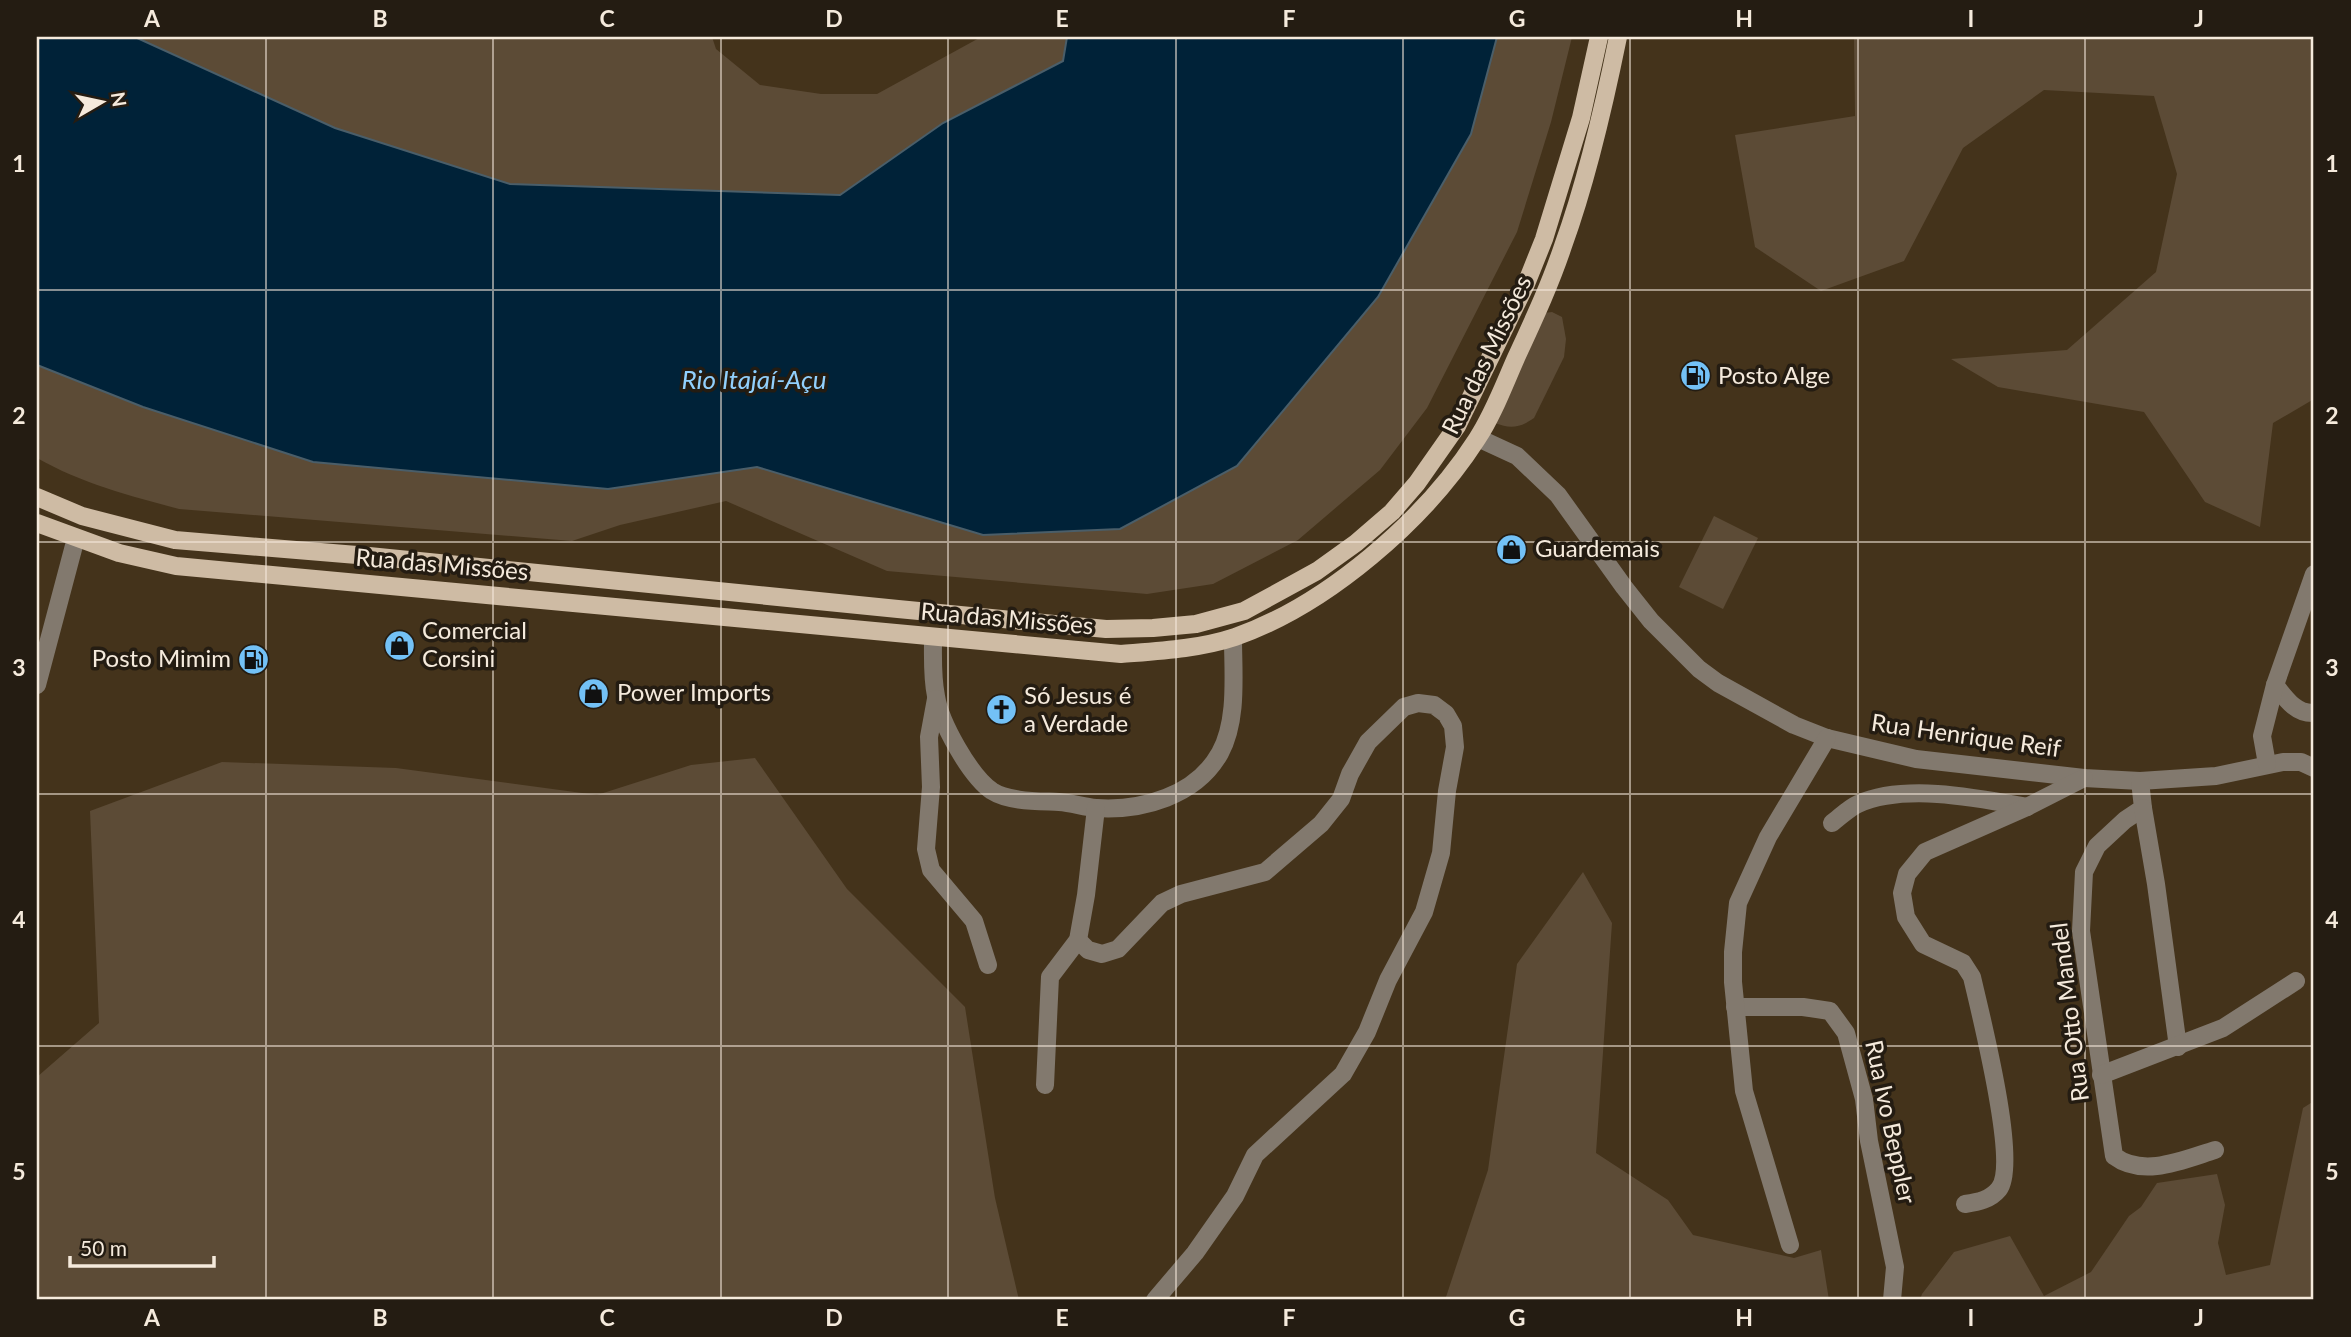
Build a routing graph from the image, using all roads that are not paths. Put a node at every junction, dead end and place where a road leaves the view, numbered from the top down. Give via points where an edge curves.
1 (1599, 37) edge
2 (1618, 37) edge
3 (1526, 284) junction
4 (1546, 292) junction
5 (1457, 426) junction
6 (1478, 438) junction
7 (37, 497) edge
8 (37, 523) edge
9 (76, 538) junction
10 (2314, 574) edge
11 (933, 638) junction
12 (1233, 638) junction
13 (37, 685) edge
14 (2275, 685) junction
15 (936, 699) junction
16 (2314, 713) edge
17 (1827, 738) junction
18 (2310, 761) edge
19 (2267, 764) junction
20 (2084, 778) junction
21 (2140, 781) junction
22 (2026, 807) junction
23 (1096, 808) junction
24 (2143, 808) junction
25 (1832, 823) dead end
26 (1079, 940) junction
27 (988, 965) dead end
28 (2296, 981) dead end
29 (1735, 1007) junction
30 (2178, 1047) junction
31 (2101, 1075) junction
32 (1045, 1085) dead end
33 (2215, 1150) dead end
34 (1965, 1204) dead end
35 (1790, 1245) dead end
36 (1155, 1300) edge
37 (1892, 1300) edge

1 - 3 main road, Rua das Missões via 1560,190
2 - 4 main road, Rua das Missões via 1579,194
3 - 4 main road
3 - 5 main road, Rua das Missões
4 - 6 main road, Rua das Missões
5 - 6 main road
5 - 7 main road, Rua das Missões via 1392,512 1317,571 1244,611 1196,624 1153,628 1106,629 175,540 82,516
6 - 12 main road, Rua das Missões via 1432,500 1374,554 1302,606
6 - 17 street, Rua Henrique Reif via 1517,456 1558,495 1623,587 1699,669 1794,725
8 - 9 main road, Rua das Missões
9 - 11 main road, Rua das Missões via 176,566
9 - 13 street
10 - 14 street
11 - 12 main road, Rua das Missões via 1121,654
11 - 15 street
12 - 23 street via 1228,732 1220,753 1202,777 1166,799 1135,807
14 - 16 street via 2294,707
14 - 19 street via 2262,736
15 - 23 street via 971,770 993,792
15 - 27 street via 929,737 926,849 931,870 974,921
17 - 20 street, Rua Henrique Reif via 1916,759
17 - 29 street via 1768,837 1738,903 1733,952
18 - 19 street, Rua Henrique Reif
19 - 21 street, Rua Henrique Reif via 2216,776
20 - 21 street, Rua Henrique Reif
20 - 22 street
21 - 24 street
22 - 25 street via 1964,795 1887,795 1856,804
22 - 34 street via 1925,852 1907,874 1902,893 1906,917 1923,944 1963,964 1972,976 1994,1076 2005,1170 2000,1188 1987,1200
23 - 26 street
24 - 30 street
24 - 31 street, Rua Otto Mandel via 2097,846 2084,872 2081,931
26 - 32 street via 1050,977
26 - 36 street via 1088,950 1102,954 1118,949 1162,903 1265,872 1328,816 1368,743 1404,707 1434,705 1446,714 1453,726 1455,747 1441,853 1424,912 1367,1032 1343,1074 1255,1155 1235,1196
28 - 30 street via 2223,1028
29 - 35 street via 1744,1091
29 - 37 street, Rua Ivo Beppler via 1830,1011 1846,1032 1864,1099 1895,1267
30 - 31 street
31 - 33 street, Rua Otto Mandel via 2114,1156 2125,1164 2162,1166

